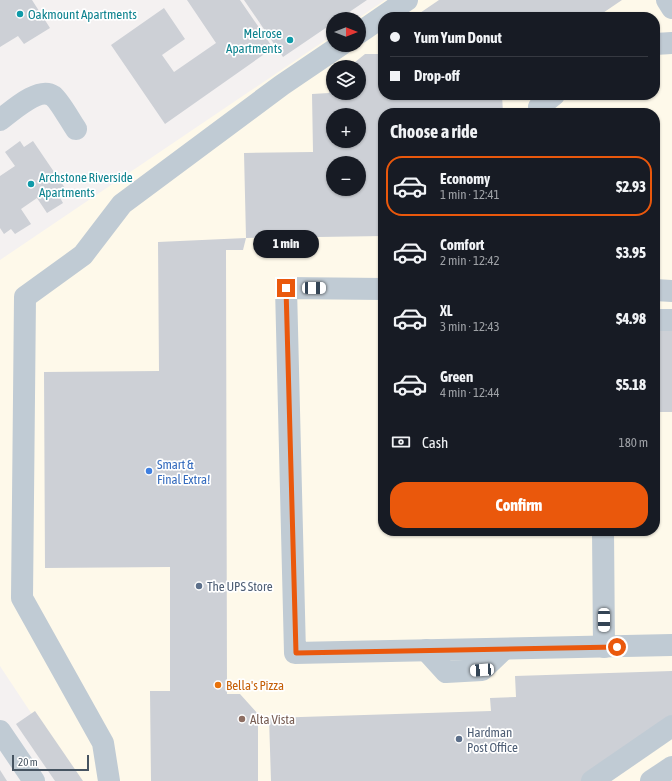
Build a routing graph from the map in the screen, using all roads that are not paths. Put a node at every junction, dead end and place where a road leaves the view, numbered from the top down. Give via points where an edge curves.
1 (407, 0) edge
2 (667, 0) edge
3 (672, 8) edge
4 (390, 12) edge
5 (378, 20) edge
6 (366, 28) edge
7 (672, 43) edge
8 (660, 44) edge
9 (331, 52) edge
10 (548, 100) edge
11 (539, 108) edge
12 (0, 120) edge
13 (76, 129) dead end
14 (378, 289) edge
15 (660, 290) edge
16 (672, 291) edge
17 (660, 320) edge
18 (672, 320) edge
19 (603, 536) edge
20 (672, 645) edge
21 (604, 647) junction
22 (672, 726) edge
23 (0, 731) edge
24 (672, 767) edge
25 (34, 781) edge
26 (110, 781) edge
27 (592, 781) edge
28 (651, 781) edge

1 - 4 lane
2 - 3 lane
5 - 6 lane
7 - 8 lane
9 - 26 lane via 122,204 83,255 26,297 22,598 103,743
10 - 11 lane
12 - 13 lane via 35,95 45,93 54,96
14 - 21 lane via 286,288 296,653
15 - 16 lane
17 - 18 lane
19 - 21 lane
20 - 21 lane
22 - 27 lane
23 - 25 lane
24 - 28 lane

